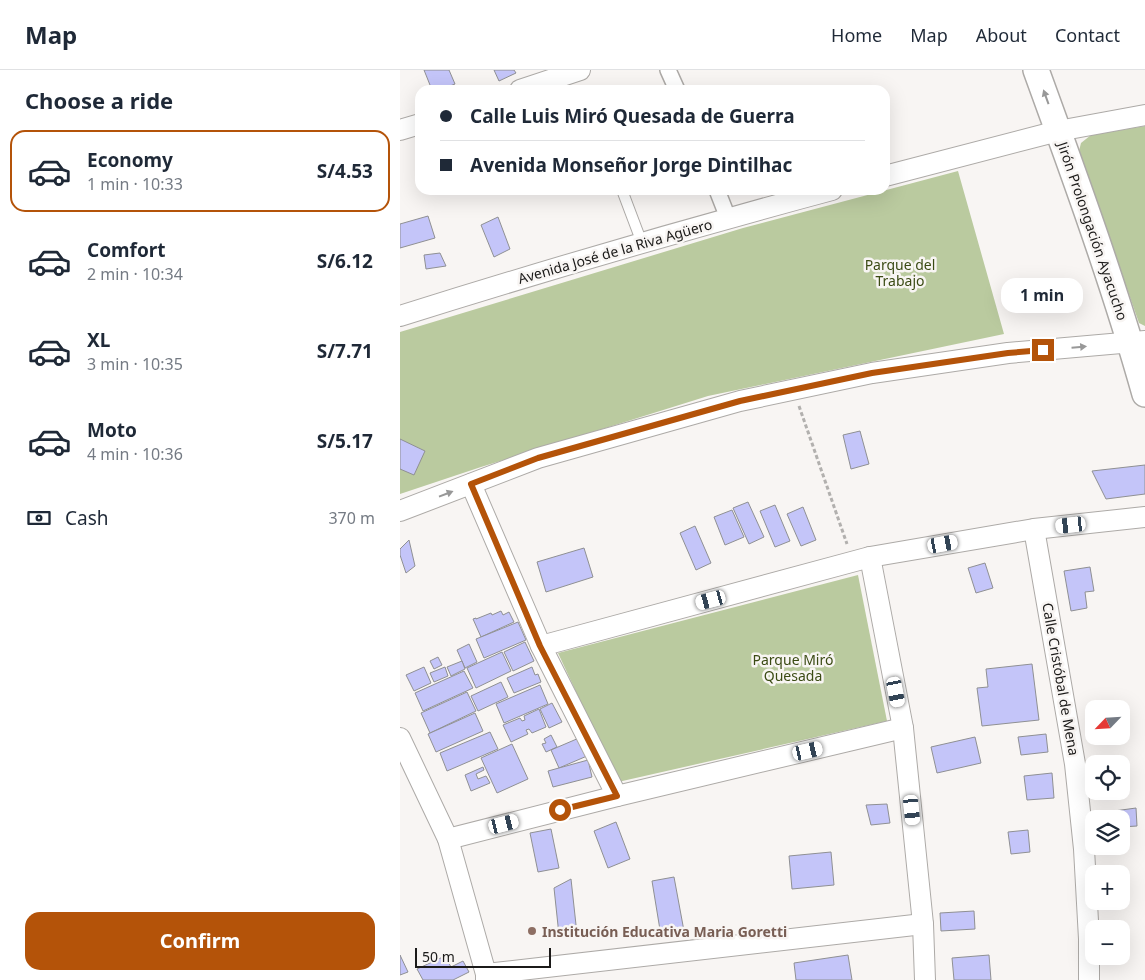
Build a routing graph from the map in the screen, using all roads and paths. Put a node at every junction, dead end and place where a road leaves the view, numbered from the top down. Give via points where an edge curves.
1 (580, 70) edge
2 (668, 70) edge
3 (1036, 70) edge
4 (535, 85) edge
5 (675, 85) edge
6 (1145, 115) edge
7 (415, 126) edge
8 (400, 130) edge
9 (1058, 131) junction
10 (890, 175) edge
11 (624, 195) edge
12 (719, 195) edge
13 (813, 195) edge
14 (728, 218) junction
15 (642, 243) junction
16 (400, 316) edge
17 (1138, 341) edge
18 (793, 389) junction
19 (1145, 394) edge
20 (471, 484) junction
21 (400, 511) edge
22 (1145, 518) edge
23 (1034, 529) junction
24 (861, 559) junction
25 (540, 646) junction
26 (903, 728) junction
27 (400, 738) edge
28 (617, 796) junction
29 (448, 839) junction
30 (923, 924) junction
31 (486, 977) edge
32 (925, 980) edge
33 (1089, 980) edge

1 - 4 street
2 - 5 street
9 -> 3 street, Jirón Prolongación Ayacucho
6 - 9 street
7 - 8 street
9 - 10 street
9 - 17 street, Jirón Prolongación Ayacucho
11 - 15 lane
12 - 14 street
13 - 14 street, Avenida José de la Riva Agüero
14 - 15 street, Avenida José de la Riva Agüero
15 - 16 street, Avenida José de la Riva Agüero
18 -> 17 street via 872,373 1008,353
17 - 19 street, Jirón Prolongación Ayacucho
18 - 20 street via 538,458
18 - 24 path
21 -> 20 street
20 - 25 street
22 - 23 street
23 - 24 street
23 - 33 street, Calle Cristóbal de Mena via 1075,764 1084,849
24 - 25 street
24 - 26 street
25 - 28 street
26 - 28 street
26 - 30 street
27 - 29 street
28 - 29 street
29 - 31 street
30 - 31 street
30 - 32 street

